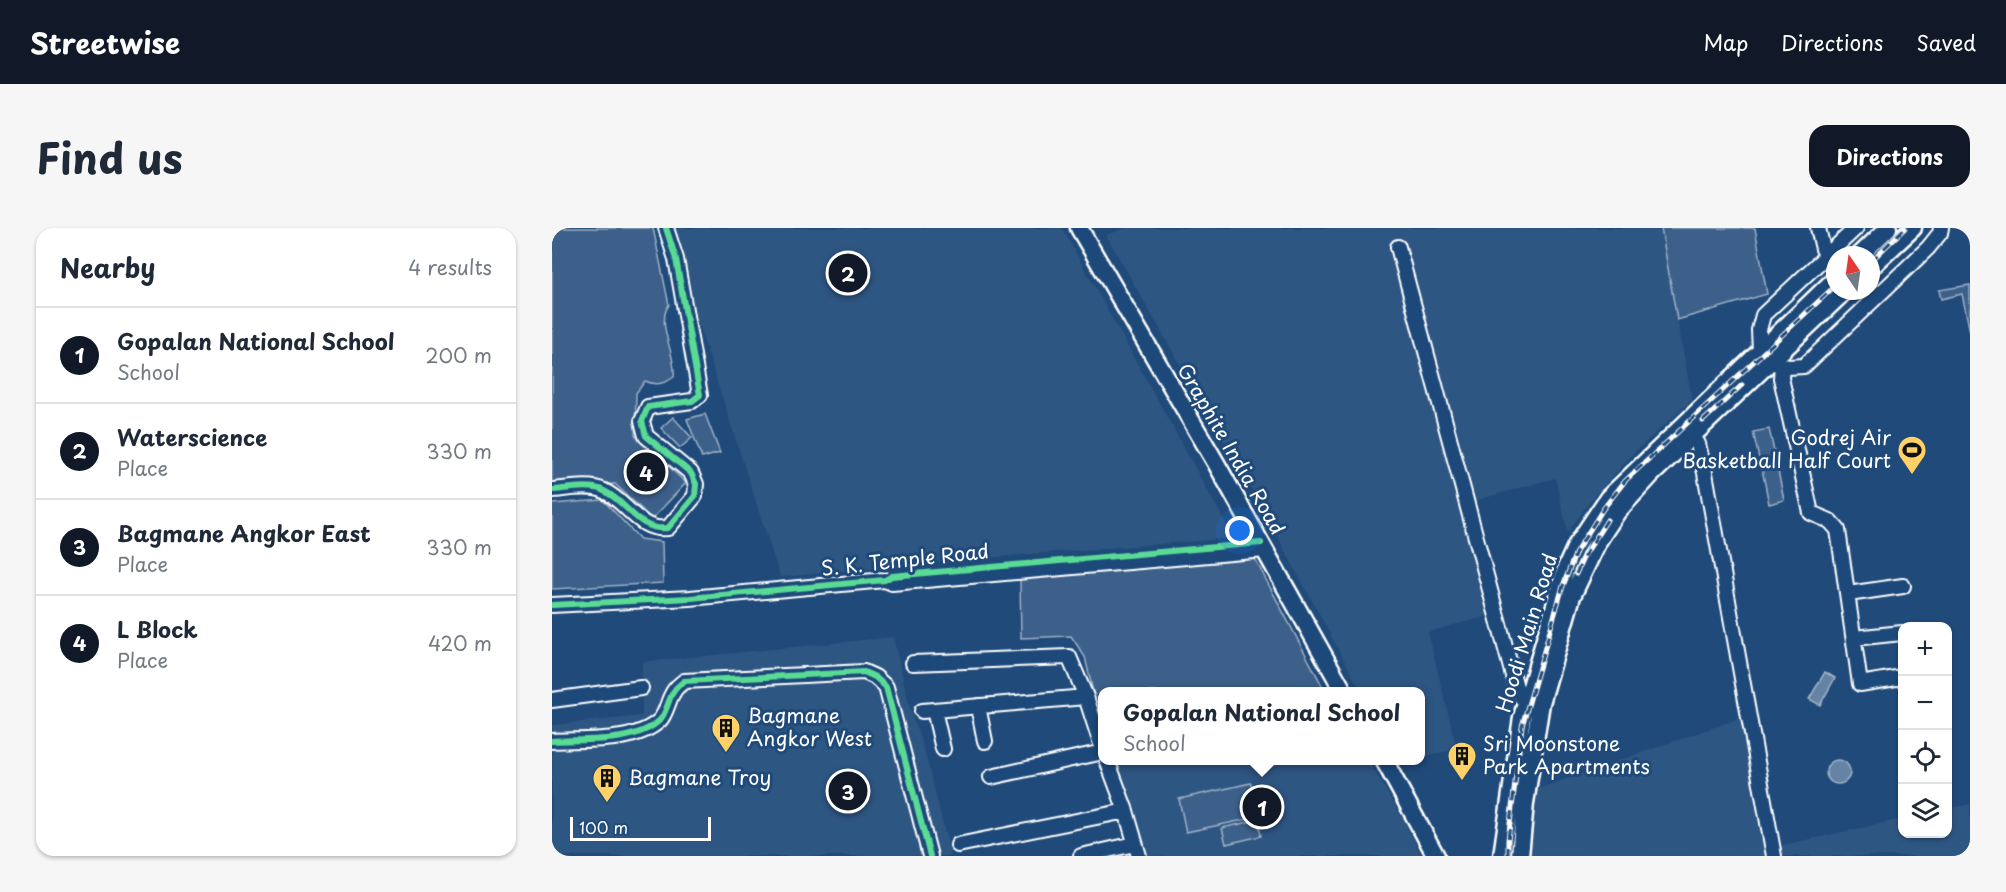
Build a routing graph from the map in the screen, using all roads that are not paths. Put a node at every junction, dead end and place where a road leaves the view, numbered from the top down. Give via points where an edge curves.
1 (666, 228) edge
2 (1079, 228) edge
3 (1818, 228) edge
4 (1856, 228) edge
5 (1888, 228) edge
6 (1913, 228) edge
7 (1941, 228) edge
8 (1837, 246) edge
9 (1869, 246) edge
10 (1398, 247) dead end
11 (1826, 254) edge
12 (1826, 256) edge
13 (1880, 259) edge
14 (1826, 290) edge
15 (1835, 300) edge
16 (1771, 359) junction
17 (1693, 436) junction
18 (552, 490) edge
19 (1263, 547) junction
20 (1903, 586) dead end
21 (1848, 594) junction
22 (552, 605) edge
23 (1898, 633) edge
24 (1854, 638) junction
25 (913, 663) dead end
26 (1898, 678) edge
27 (1341, 687) edge
28 (641, 688) dead end
29 (1086, 697) junction
30 (552, 700) edge
31 (1526, 702) junction
32 (978, 706) junction
33 (1098, 735) edge
34 (552, 741) edge
35 (985, 741) dead end
36 (943, 749) dead end
37 (1098, 752) edge
38 (1109, 765) edge
39 (1387, 765) edge
40 (991, 777) dead end
41 (1126, 811) junction
42 (958, 845) dead end
43 (1137, 850) edge
44 (930, 856) edge
45 (1081, 856) edge
46 (1436, 856) edge
47 (1502, 856) edge
48 (1521, 856) edge
49 (1774, 856) edge

1 - 18 street via 676,259 700,394 692,401 648,407 642,421 646,436 690,473 696,484 695,496 668,528 658,530 646,526 603,490
2 - 19 main road, Graphite India Road
3 - 11 street
4 - 8 street
5 - 9 main road
6 - 13 main road
7 - 16 street via 1928,248 1804,366
10 - 31 street via 1516,687
12 - 16 street via 1763,315 1759,330
14 - 16 main road, Hoodi Main Road
15 - 16 main road, Hoodi Main Road
16 - 17 main road, Hoodi Main Road
16 - 21 street via 1781,378 1811,513 1830,521 1838,530
16 - 31 main road, Hoodi Main Road via 1608,498 1575,546 1566,568
17 - 48 main road, Hoodi Main Road via 1617,512 1598,541 1572,596 1541,703
17 - 49 street via 1705,473
19 - 22 street, S. K. Temple Road via 892,583 885,580 690,598
19 - 27 main road, Graphite India Road
20 - 21 street
21 - 24 street
23 - 24 street
24 - 26 street via 1860,684
25 - 29 street via 1069,657
28 - 30 street
29 - 32 street
29 - 33 street
31 - 47 main road, Hoodi Main Road
32 - 35 street
32 - 36 street via 928,710
34 - 44 street via 620,737 649,728 661,718 674,691 684,681 864,672 886,687
37 - 40 street
38 - 41 street
39 - 46 main road
41 - 42 street
41 - 43 street
43 - 45 street

